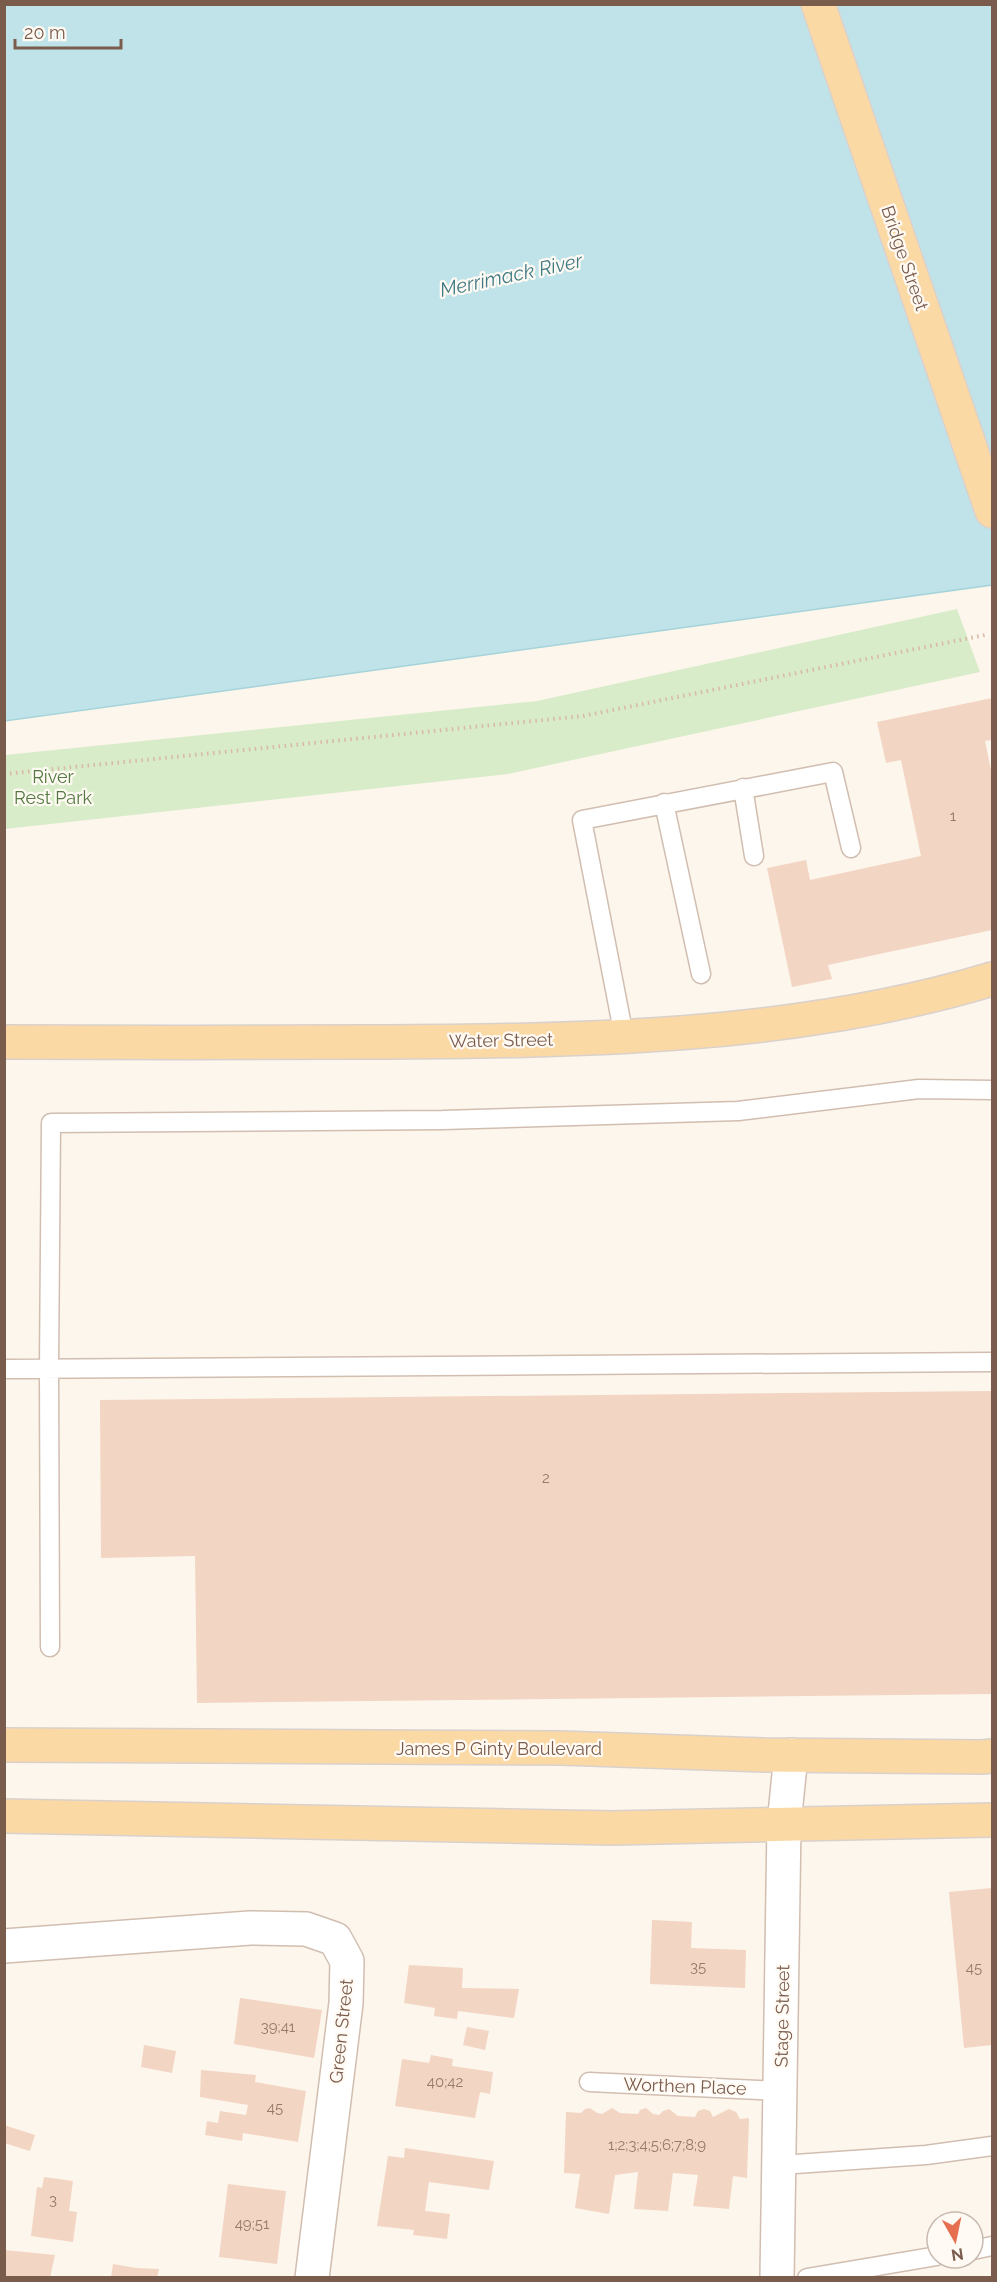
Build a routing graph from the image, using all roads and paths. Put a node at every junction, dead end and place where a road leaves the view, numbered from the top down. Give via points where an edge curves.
1 (818, 4) edge
2 (993, 511) edge
3 (985, 635) dead end
4 (4, 774) edge
5 (743, 788) junction
6 (664, 803) junction
7 (851, 848) dead end
8 (754, 856) dead end
9 (701, 974) dead end
10 (993, 979) edge
11 (624, 1036) junction
12 (4, 1042) edge
13 (993, 1090) edge
14 (993, 1362) edge
15 (49, 1368) junction
16 (4, 1369) edge
17 (50, 1647) dead end
18 (4, 1745) edge
19 (791, 1755) junction
20 (993, 1756) edge
21 (4, 1816) edge
22 (993, 1820) edge
23 (784, 1824) junction
24 (4, 1946) edge
25 (589, 2082) dead end
26 (781, 2091) junction
27 (993, 2146) edge
28 (781, 2165) junction
29 (925, 2258) edge
30 (312, 2277) edge
31 (777, 2277) edge
32 (807, 2277) edge

1 - 2 main road, Bridge Street
3 - 4 path via 583,716
5 - 6 lane
5 - 7 lane via 833,772
5 - 8 lane
6 - 9 lane
6 - 11 lane via 582,820
10 - 11 main road, Water Street via 829,1016
11 - 12 main road, Water Street via 497,1041
13 - 15 lane via 919,1089 727,1111 443,1120 51,1123
14 - 15 lane
15 - 16 lane
15 - 17 lane
18 - 19 main road, James P Ginty Boulevard via 549,1748
19 - 20 main road, James P Ginty Boulevard
19 - 23 street, Stage Street
21 - 23 main road via 613,1828
22 - 23 main road
23 - 26 street, Stage Street
24 - 30 street, Green Street via 250,1928 306,1929 335,1939 347,1961 346,2003
25 - 26 lane, Worthen Place
26 - 28 street, Stage Street
27 - 28 lane
28 - 31 street, Stage Street
29 - 32 lane

